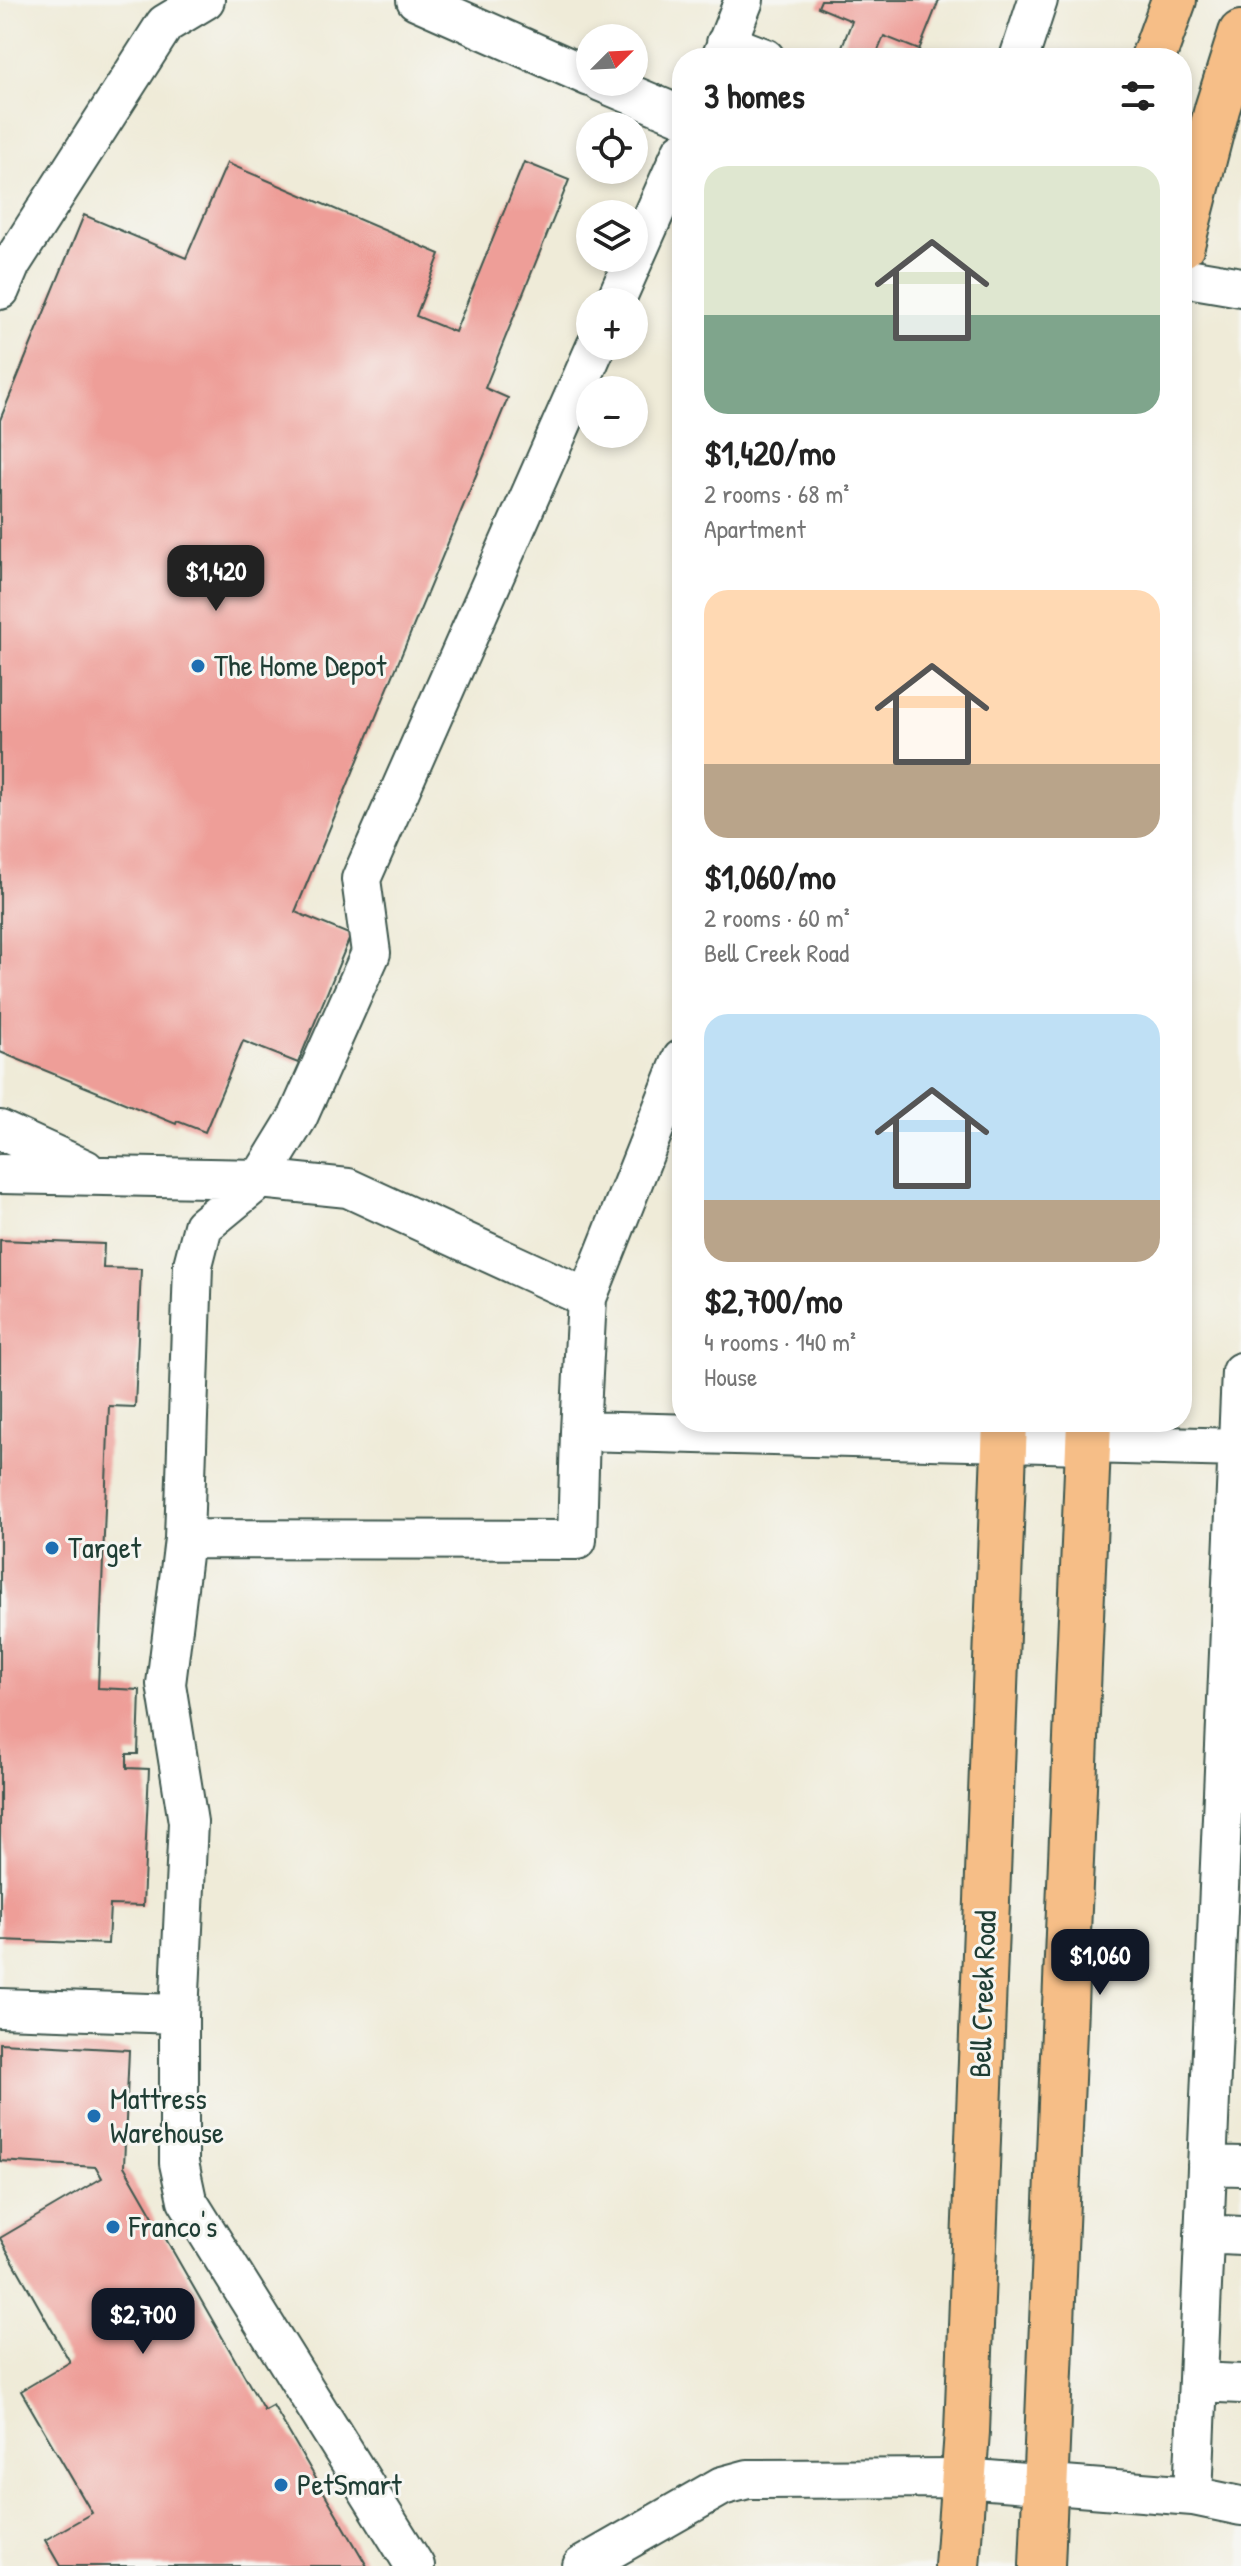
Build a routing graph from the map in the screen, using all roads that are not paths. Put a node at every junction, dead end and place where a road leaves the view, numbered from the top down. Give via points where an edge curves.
1 (205, 0) edge
2 (416, 0) edge
3 (744, 0) edge
4 (1174, 0) edge
5 (1241, 33) edge
6 (725, 48) edge
7 (1157, 48) edge
8 (576, 71) edge
9 (634, 96) edge
10 (672, 112) edge
11 (672, 174) edge
12 (1192, 206) edge
13 (1192, 279) edge
14 (1241, 287) edge
15 (621, 288) edge
16 (0, 290) edge
17 (590, 360) edge
18 (672, 1084) edge
19 (0, 1130) edge
20 (0, 1174) edge
21 (100, 1176) junction
22 (260, 1179) junction
23 (587, 1298) junction
24 (1241, 1372) edge
25 (580, 1431) junction
26 (672, 1431) edge
27 (792, 1432) edge
28 (1004, 1433) edge
29 (1088, 1434) edge
30 (1240, 1448) edge
31 (184, 1539) junction
32 (0, 2008) edge
33 (179, 2014) junction
34 (1224, 2165) edge
35 (1204, 2234) junction
36 (1241, 2236) edge
37 (1198, 2382) junction
38 (1241, 2384) edge
39 (963, 2478) junction
40 (1046, 2484) junction
41 (1193, 2496) junction
42 (1241, 2506) edge
43 (415, 2566) edge
44 (582, 2566) edge
45 (957, 2566) edge
46 (1042, 2566) edge

1 - 16 lane via 165,24 11,264
2 - 8 lane
3 - 6 lane
4 - 7 main road
5 - 12 main road
9 - 10 lane
11 - 15 lane
13 - 14 lane
17 - 22 lane via 361,879 371,953 298,1117
18 - 23 lane
19 - 21 lane
20 - 21 lane
21 - 22 lane
22 - 23 lane via 348,1188
22 - 31 lane via 203,1226 193,1265
23 - 25 lane
24 - 30 lane
25 - 26 lane
25 - 31 lane via 577,1540
27 - 28 lane
28 - 29 lane
28 - 39 main road, Bell Creek Road
29 - 30 lane
29 - 40 main road
30 - 34 lane
31 - 33 lane via 166,1684 188,1822
32 - 33 lane
33 - 43 lane via 179,2163 187,2200
34 - 35 lane
35 - 36 lane
35 - 37 lane
37 - 38 lane
37 - 41 lane
39 - 40 lane
39 - 44 lane via 748,2479 722,2486
39 - 45 main road, Bell Creek Road
40 - 41 lane
40 - 46 main road
41 - 42 lane

